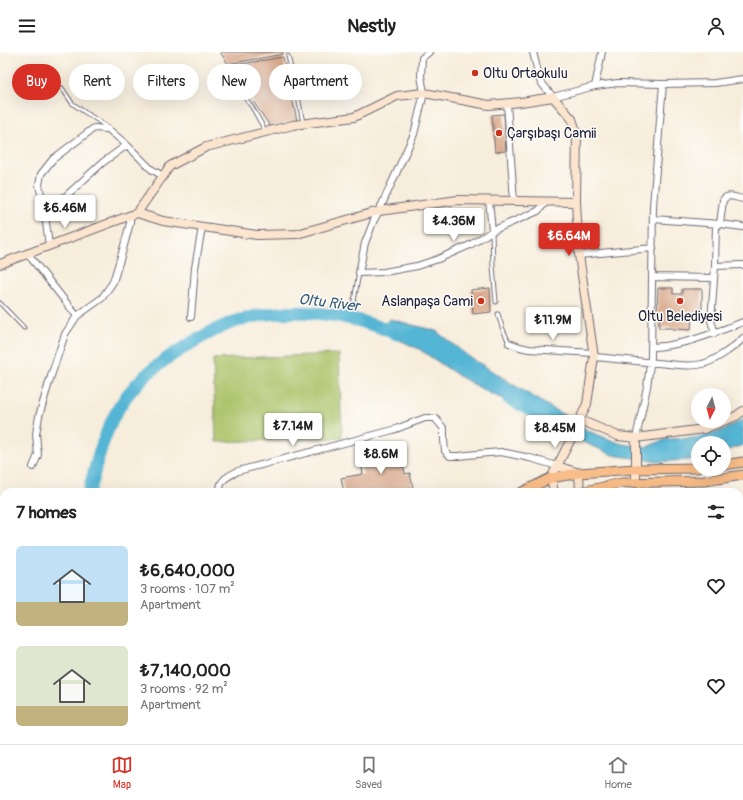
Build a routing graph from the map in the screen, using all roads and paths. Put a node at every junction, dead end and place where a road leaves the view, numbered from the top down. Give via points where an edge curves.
1 (429, 52) edge
2 (533, 52) edge
3 (602, 52) edge
4 (288, 56) dead end
5 (743, 79) edge
6 (663, 84) junction
7 (595, 86) junction
8 (62, 88) dead end
9 (424, 93) junction
10 (553, 96) junction
11 (247, 100) edge
12 (506, 104) junction
13 (303, 124) junction
14 (108, 128) junction
15 (266, 132) junction
16 (127, 144) junction
17 (163, 176) junction
18 (743, 199) edge
19 (489, 200) junction
20 (514, 201) junction
21 (547, 201) junction
22 (576, 202) junction
23 (44, 208) junction
24 (379, 211) junction
25 (133, 214) junction
26 (653, 219) junction
27 (718, 224) junction
28 (202, 227) junction
29 (743, 227) edge
30 (492, 231) junction
31 (49, 245) junction
32 (653, 248) junction
33 (27, 253) junction
34 (579, 255) junction
35 (0, 264) edge
36 (743, 265) edge
37 (715, 266) junction
38 (359, 273) junction
39 (652, 277) junction
40 (714, 278) junction
41 (0, 302) edge
42 (496, 302) dead end
43 (353, 306) dead end
44 (498, 314) dead end
45 (77, 316) junction
46 (191, 317) dead end
47 (743, 322) edge
48 (24, 328) dead end
49 (714, 333) junction
50 (742, 341) edge
51 (509, 343) joint
52 (651, 347) junction
53 (594, 355) junction
54 (651, 363) junction
55 (743, 412) edge
56 (580, 420) junction
57 (636, 438) junction
58 (743, 462) edge
59 (731, 464) edge
60 (635, 465) junction
61 (557, 466) junction
62 (33, 467) dead end
63 (691, 468) edge
64 (579, 473) junction
65 (743, 475) edge
66 (551, 478) junction
67 (636, 483) junction
68 (220, 488) edge
69 (530, 488) edge
70 (553, 488) edge
71 (581, 488) edge
72 (605, 488) edge

1 - 9 street via 422,58 421,76
2 - 10 street via 540,81
3 - 7 street
4 - 13 lane
5 - 6 street via 715,84
6 - 7 street via 618,83
6 - 26 street
7 - 10 street
8 - 14 lane via 72,103
9 - 12 street via 489,105
9 - 13 street via 396,96 354,117
9 - 24 street via 414,134
10 - 12 street
10 - 22 street via 572,119 577,134
11 - 15 lane
12 - 20 street
13 - 15 street
14 - 16 street
14 - 23 street via 94,128 53,159 41,174 39,185
15 - 17 street via 206,147 170,166
16 - 17 street via 151,169
16 - 23 street via 66,196
17 - 25 street
18 - 27 street via 728,196 724,198
19 - 20 street
19 - 24 street via 458,200
19 - 30 street
20 - 21 street
21 - 22 street
21 - 30 street via 538,211
22 - 34 street
23 - 31 street
24 - 28 street via 297,234 257,235
24 - 38 street via 365,242
25 - 28 street
25 - 31 street
25 - 45 street via 113,282 102,298
26 - 27 street
26 - 32 street
27 - 29 street
27 - 37 street
28 - 46 street
30 - 38 street via 470,245 417,266 384,272
30 - 42 lane
31 - 33 street
32 - 34 street
32 - 39 street
33 - 35 street
33 - 45 street
34 - 53 street
36 - 37 street
37 - 40 street
38 - 43 lane
39 - 40 street
39 - 52 street
40 - 49 street via 711,321
41 - 48 lane
44 - 51 lane
45 - 62 street via 65,334 39,416 36,434 38,455
47 - 49 street
49 - 52 street via 673,345
50 - 54 street via 701,364 692,366
51 - 53 street via 520,347
52 - 54 street
53 - 54 street
53 - 56 street via 587,404
54 - 57 street
55 - 57 street via 704,429
56 - 57 street via 618,436
56 - 61 street
57 - 60 street
58 - 59 main road
60 - 63 main road
60 - 64 main road
60 - 67 street
61 - 64 street
61 - 66 street
61 - 68 street via 501,452 450,456 445,451 444,429 435,418 425,418 393,430 238,471 223,480
64 - 66 main road
64 - 71 street
65 - 67 main road via 704,481
66 - 69 main road
66 - 70 street
67 - 72 main road

